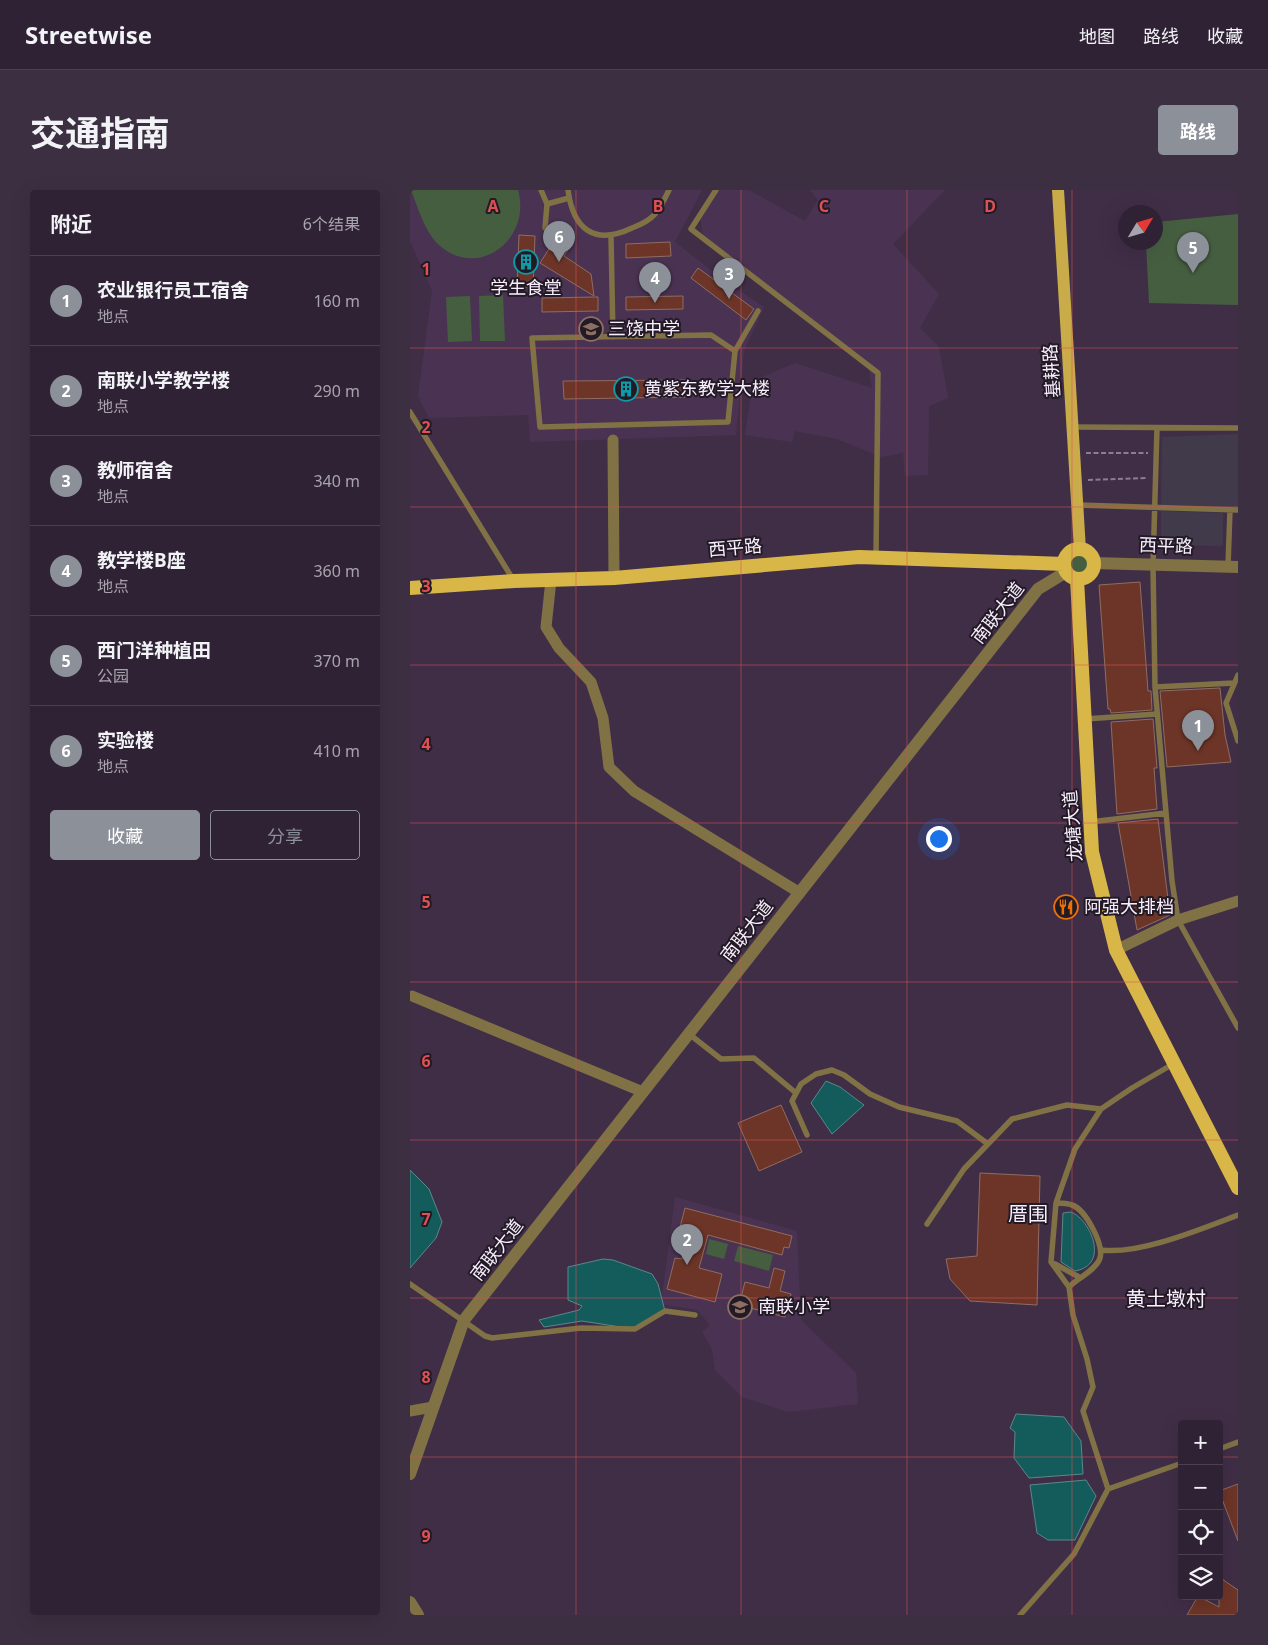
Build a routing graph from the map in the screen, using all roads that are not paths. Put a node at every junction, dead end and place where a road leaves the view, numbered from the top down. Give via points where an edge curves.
1 (541, 190) edge
2 (568, 190) edge
3 (669, 190) edge
4 (716, 190) edge
5 (1058, 190) edge
6 (569, 198) junction
7 (547, 204) junction
8 (545, 228) dead end
9 (611, 236) junction
10 (758, 311) dead end
11 (613, 337) junction
12 (735, 351) junction
13 (410, 412) edge
14 (613, 426) junction
15 (1073, 427) junction
16 (1156, 428) junction
17 (1238, 428) edge
18 (613, 440) joint
19 (1078, 505) junction
20 (1154, 507) junction
21 (1230, 510) junction
22 (1238, 510) edge
23 (1080, 550) junction
24 (876, 557) junction
25 (1093, 563) junction
26 (1153, 564) junction
27 (1233, 567) edge
28 (1072, 574) junction
29 (614, 578) junction
30 (550, 580) junction
31 (514, 581) junction
32 (410, 588) edge
33 (1238, 675) edge
34 (1234, 683) junction
35 (1155, 687) junction
36 (1158, 714) junction
37 (1087, 719) junction
38 (1238, 741) edge
39 (1166, 813) junction
40 (1092, 821) junction
41 (800, 892) junction
42 (1238, 901) edge
43 (1178, 920) junction
44 (1119, 949) junction
45 (412, 996) dead end
46 (1238, 1028) edge
47 (689, 1034) junction
48 (1177, 1062) junction
49 (643, 1092) junction
50 (796, 1093) junction
51 (1101, 1109) junction
52 (807, 1135) dead end
53 (988, 1144) junction
54 (1238, 1174) edge
55 (1238, 1188) edge
56 (1056, 1203) junction
57 (1238, 1215) edge
58 (927, 1224) dead end
59 (1101, 1250) junction
60 (1052, 1262) junction
61 (1079, 1276) junction
62 (410, 1284) edge
63 (1069, 1287) junction
64 (695, 1315) dead end
65 (464, 1320) junction
66 (433, 1408) junction
67 (410, 1411) edge
68 (1238, 1442) edge
69 (1223, 1448) edge
70 (1178, 1464) edge
71 (410, 1474) edge
72 (1108, 1489) junction
73 (410, 1602) edge
74 (418, 1615) edge
75 (1020, 1615) edge

1 - 7 lane
2 - 6 lane
3 - 9 lane via 655,214 645,223
4 - 24 lane via 691,229 878,373
5 - 15 main road, 基耕路
6 - 7 lane
6 - 9 lane via 574,219 583,228 597,235
7 - 8 lane
9 - 11 lane
10 - 12 lane
11 - 12 lane via 711,335
11 - 14 lane via 532,338 540,427
12 - 14 lane via 728,422
13 - 31 lane
14 - 18 lane
15 - 16 lane
15 - 19 main road, 基耕路
16 - 17 lane
16 - 20 lane
18 - 29 street
19 - 20 lane
19 - 23 main road, 基耕路
20 - 21 lane
20 - 26 lane
21 - 22 lane
21 - 27 lane
23 - 25 highway via 1090,555
23 - 28 highway via 1071,552
24 - 28 highway, 西平路
24 - 29 highway, 西平路
25 - 26 street, 西平路
25 - 28 highway via 1091,573
26 - 27 street, 西平路
26 - 35 lane
28 - 37 highway, 龙塘大道
28 - 41 street, 南联大道 via 1038,589
29 - 30 highway, 西平路
30 - 31 highway, 西平路
30 - 41 street via 546,627 559,648 591,682 603,718 609,767 634,791
31 - 32 highway, 西平路
33 - 34 lane
34 - 35 lane
34 - 38 lane via 1226,703
35 - 36 lane
36 - 37 lane
36 - 39 lane
37 - 40 highway, 龙塘大道
39 - 40 lane
39 - 43 lane
40 - 44 highway, 龙塘大道
41 - 47 street, 南联大道
42 - 43 street
43 - 44 street
43 - 46 lane
44 - 48 highway, 龙塘大道
45 - 49 street
47 - 49 street, 南联大道
47 - 50 lane via 721,1060 754,1058
48 - 51 lane
48 - 54 highway, 龙塘大道
48 - 55 highway, 龙塘大道
49 - 65 street, 南联大道
50 - 52 lane via 792,1101
50 - 53 lane via 801,1084 816,1074 832,1070 870,1094 899,1107 957,1121
51 - 53 lane via 1067,1105 1012,1119
51 - 56 lane via 1074,1149
53 - 58 lane via 964,1169
56 - 59 lane via 1073,1205 1080,1210 1093,1228
56 - 60 lane
57 - 59 lane via 1135,1248 1117,1252
59 - 61 lane via 1096,1264
60 - 61 lane
60 - 63 lane
61 - 63 lane
62 - 65 lane
63 - 72 lane via 1092,1387 1083,1411
64 - 65 lane via 665,1311 635,1329 581,1328 492,1338
65 - 66 street, 南联大道
66 - 67 street
66 - 71 street, 南联大道
68 - 69 lane
70 - 72 lane
72 - 75 lane via 1074,1554
73 - 74 street

